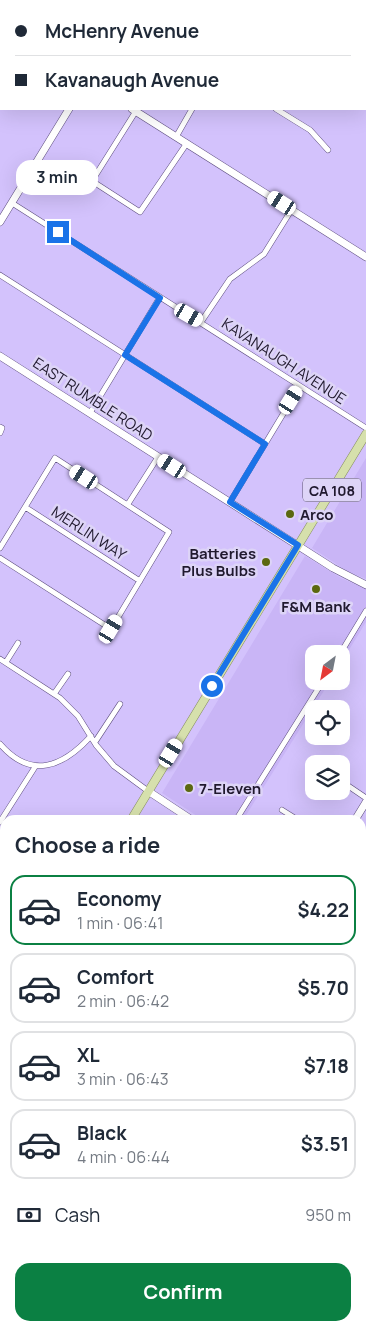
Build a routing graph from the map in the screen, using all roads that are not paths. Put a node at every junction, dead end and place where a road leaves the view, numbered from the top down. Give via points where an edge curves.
1 (67, 110) edge
2 (134, 110) edge
3 (191, 110) edge
4 (278, 110) edge
5 (176, 137) junction
6 (187, 143) junction
7 (328, 150) dead end
8 (12, 203) junction
9 (292, 209) junction
10 (0, 222) edge
11 (366, 257) edge
12 (0, 275) edge
13 (160, 298) junction
14 (201, 322) junction
15 (125, 355) junction
16 (0, 356) edge
17 (300, 386) junction
18 (90, 413) junction
19 (366, 428) edge
20 (366, 434) edge
21 (265, 444) junction
22 (158, 457) junction
23 (230, 502) junction
24 (128, 504) junction
25 (25, 507) junction
26 (298, 545) junction
27 (0, 548) edge
28 (0, 558) edge
29 (140, 581) junction
30 (366, 585) edge
31 (366, 612) edge
32 (18, 643) dead end
33 (346, 645) edge
34 (0, 659) edge
35 (6, 662) junction
36 (68, 674) dead end
37 (317, 690) edge
38 (54, 694) junction
39 (120, 704) dead end
40 (91, 736) junction
41 (95, 742) junction
42 (0, 744) edge
43 (35, 767) junction
44 (350, 787) edge
45 (148, 791) junction
46 (366, 798) edge
47 (366, 802) edge
48 (282, 810) dead end
49 (4, 815) edge
50 (134, 815) edge
51 (184, 815) edge
52 (239, 815) edge
53 (290, 815) edge
54 (358, 815) edge

1 - 8 street
2 - 5 street
2 - 6 street via 92,181 140,212
3 - 5 street
4 - 7 street via 310,130
5 - 6 street
6 - 9 street
8 - 10 street
8 - 13 street, KAVANAUGH AVENUE
9 - 11 street
9 - 14 street via 264,254 230,279
12 - 15 street
13 - 14 street, KAVANAUGH AVENUE
13 - 15 street
14 - 17 street, KAVANAUGH AVENUE
15 - 18 street
15 - 21 street
16 - 18 street, EAST RUMBLE ROAD
17 - 19 street, KAVANAUGH AVENUE
17 - 21 street
18 - 22 street, EAST RUMBLE ROAD
20 - 26 main road, CA 108
21 - 23 street
22 - 23 street, EAST RUMBLE ROAD
22 - 24 street
23 - 26 street, EAST RUMBLE ROAD
24 - 25 street via 55,458
24 - 29 street via 169,532
25 - 27 street
25 - 29 street, MERLIN WAY
26 - 30 street, EAST RUMBLE ROAD
26 - 45 main road, CA 108
28 - 29 street via 111,629
31 - 33 street
32 - 35 street
34 - 35 street
35 - 38 street
36 - 38 street
37 - 52 street
38 - 40 street via 78,716
39 - 41 street
40 - 41 street
40 - 43 street via 61,761
41 - 45 street via 115,767
42 - 43 street
43 - 49 street
44 - 46 street
45 - 50 main road, CA 108
45 - 51 street
47 - 54 street
48 - 53 street

